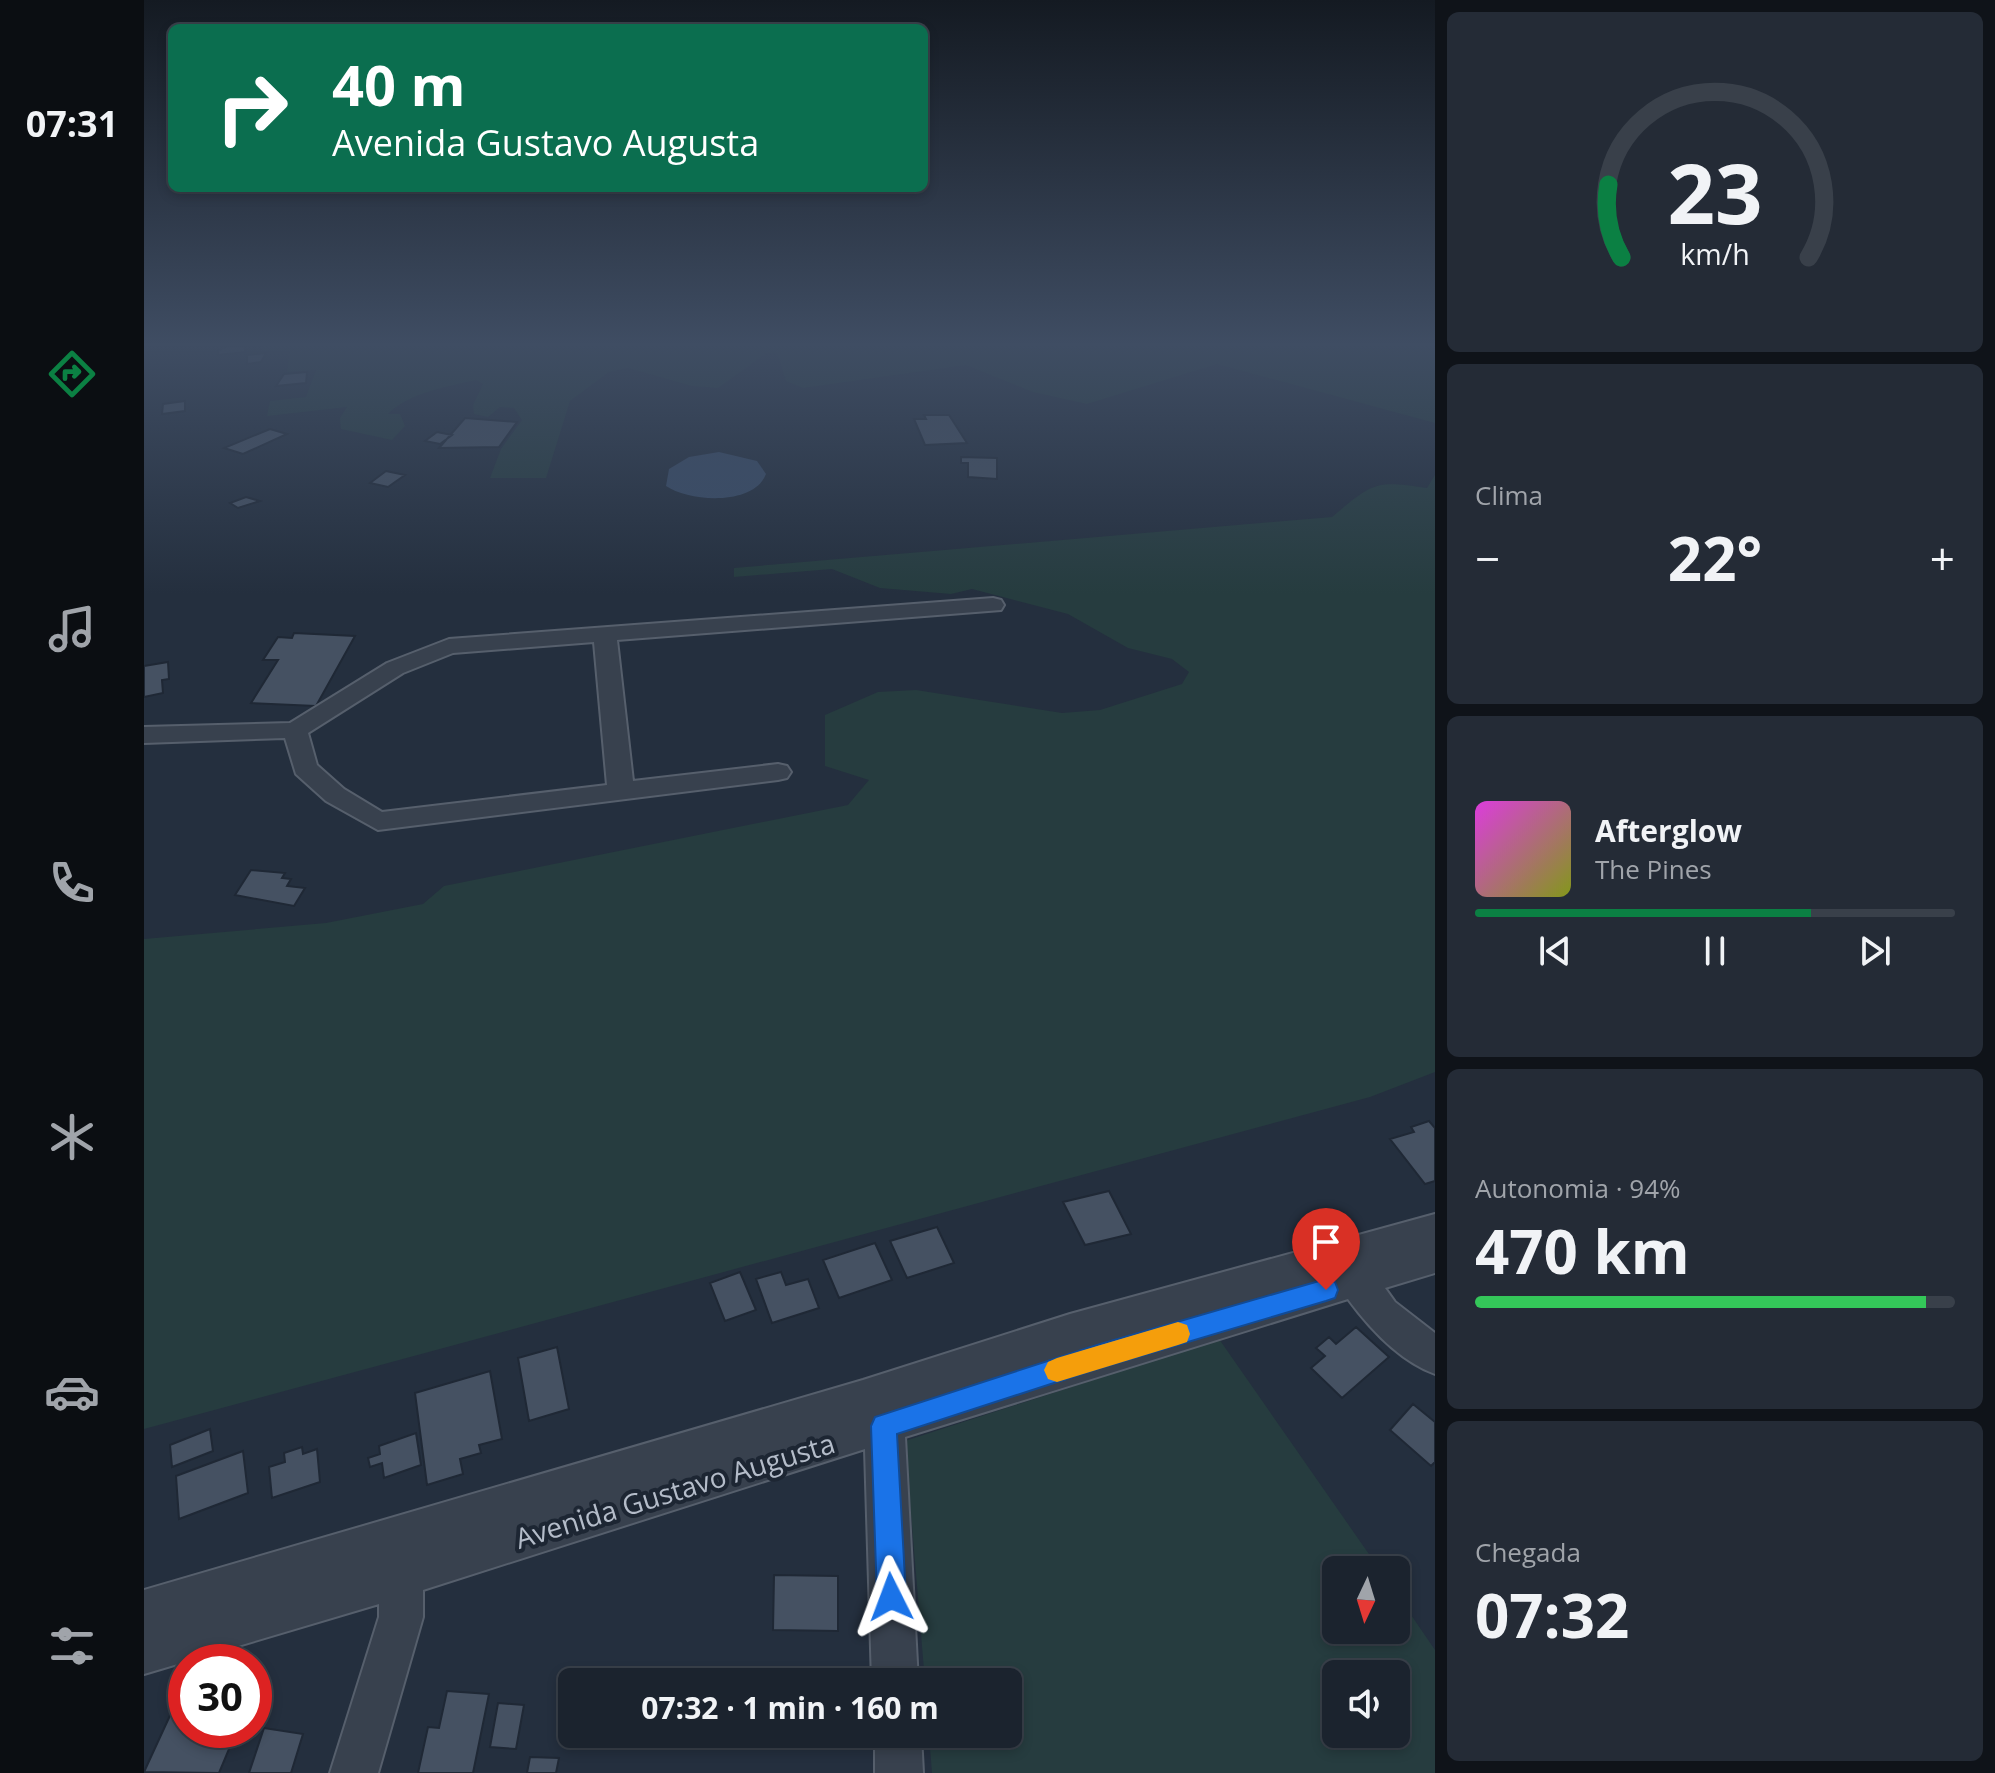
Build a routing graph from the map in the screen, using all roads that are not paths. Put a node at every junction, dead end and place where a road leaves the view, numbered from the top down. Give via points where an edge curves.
1 (993, 605) dead end
2 (605, 637) junction
3 (295, 730) junction
4 (144, 735) edge
5 (778, 772) dead end
6 (621, 792) junction
7 (1435, 1230) edge
8 (1435, 1257) edge
9 (1348, 1270) junction
10 (1435, 1356) edge
11 (884, 1426) junction
12 (401, 1556) junction
13 (144, 1612) edge
14 (144, 1652) edge
15 (894, 1668) edge
16 (898, 1748) edge
17 (354, 1773) edge
18 (899, 1773) edge

1 - 2 street
2 - 3 street via 449,646 395,668
2 - 6 street
3 - 4 street
3 - 6 street via 305,768 335,795 378,821
5 - 6 street
7 - 9 street, Avenida Gustavo Augusta
8 - 9 street, Avenida Gustavo Augusta
9 - 10 street via 1382,1314
9 - 11 street, Avenida Gustavo Augusta
9 - 12 street, Avenida Gustavo Augusta via 1070,1332
11 - 12 street, Avenida Gustavo Augusta
11 - 15 street
12 - 13 street, Avenida Gustavo Augusta
12 - 14 street, Avenida Gustavo Augusta
12 - 17 street via 401,1617
16 - 18 street

